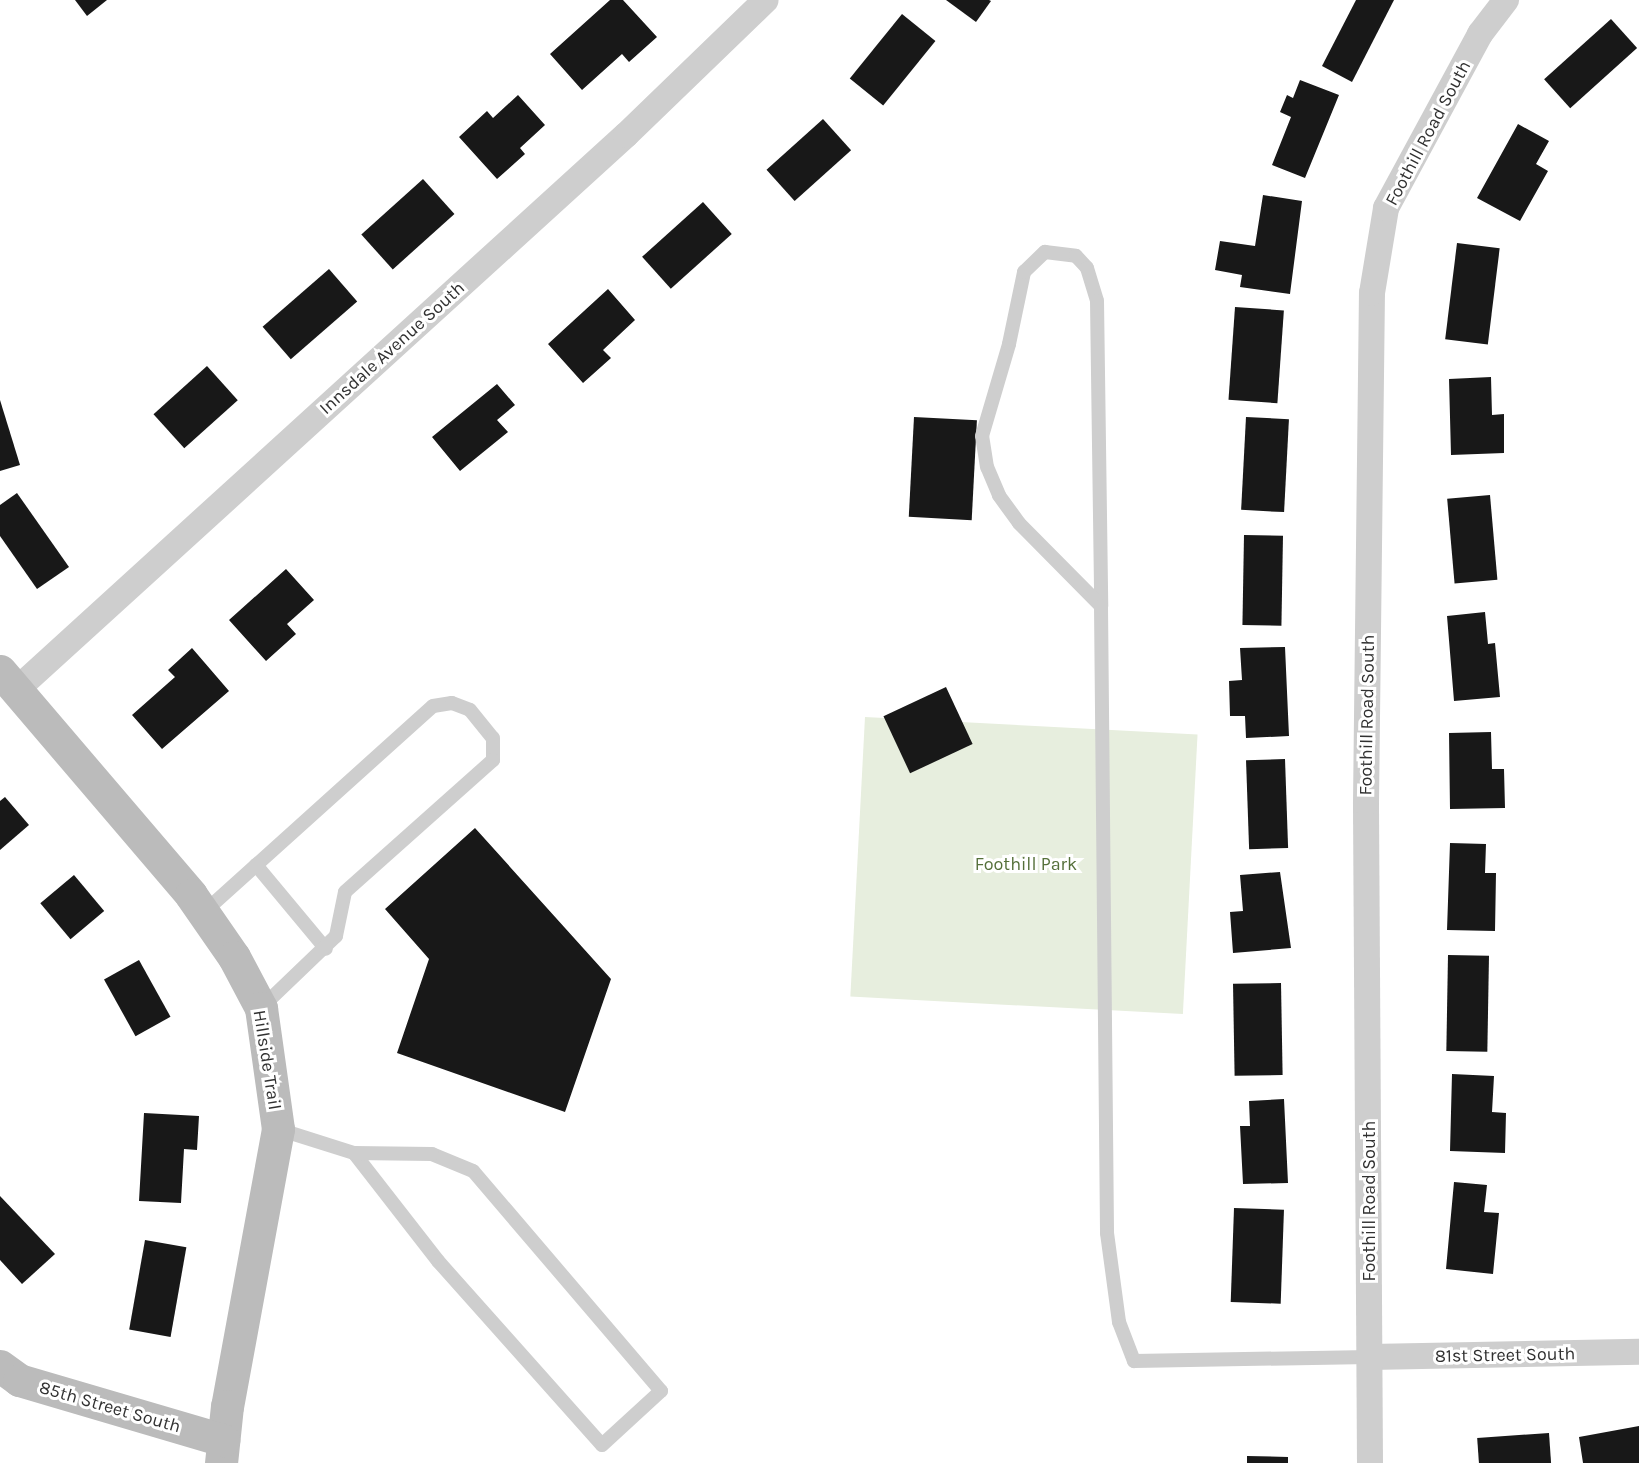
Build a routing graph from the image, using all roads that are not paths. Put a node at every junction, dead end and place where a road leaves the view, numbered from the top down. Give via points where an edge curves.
1 (766, 0) edge
2 (1506, 0) edge
3 (1101, 606) junction
4 (7, 681) edge
5 (256, 865) junction
6 (203, 913) junction
7 (326, 949) junction
8 (261, 1008) junction
9 (278, 1129) junction
10 (354, 1153) junction
11 (1639, 1352) edge
12 (1370, 1357) junction
13 (0, 1366) edge
14 (222, 1452) edge
15 (1370, 1463) edge

1 - 4 street, Innsdale Avenue South via 626,135
2 - 12 street, Foothill Road South via 1480,34 1386,208 1372,293 1366,803
3 - 3 lane via 1019,523 999,495 987,467 982,436 1009,344 1024,272 1045,252 1076,256 1087,268 1097,301
3 - 12 lane via 1107,1233 1119,1322 1134,1361
4 - 6 street, Hillside Trail
5 - 6 lane
5 - 7 lane
5 - 7 lane via 433,706 452,703 470,711 493,738 493,760 345,892 336,936
6 - 8 street, Hillside Trail
7 - 8 lane
8 - 9 street, Hillside Trail
9 - 10 lane
9 - 14 street, Hillside Trail
10 - 10 lane via 438,1261 602,1445 661,1390 473,1171 432,1154
11 - 12 street, 81st Street South
12 - 15 street, Foothill Road South
13 - 14 street, 85th Street South via 19,1380

